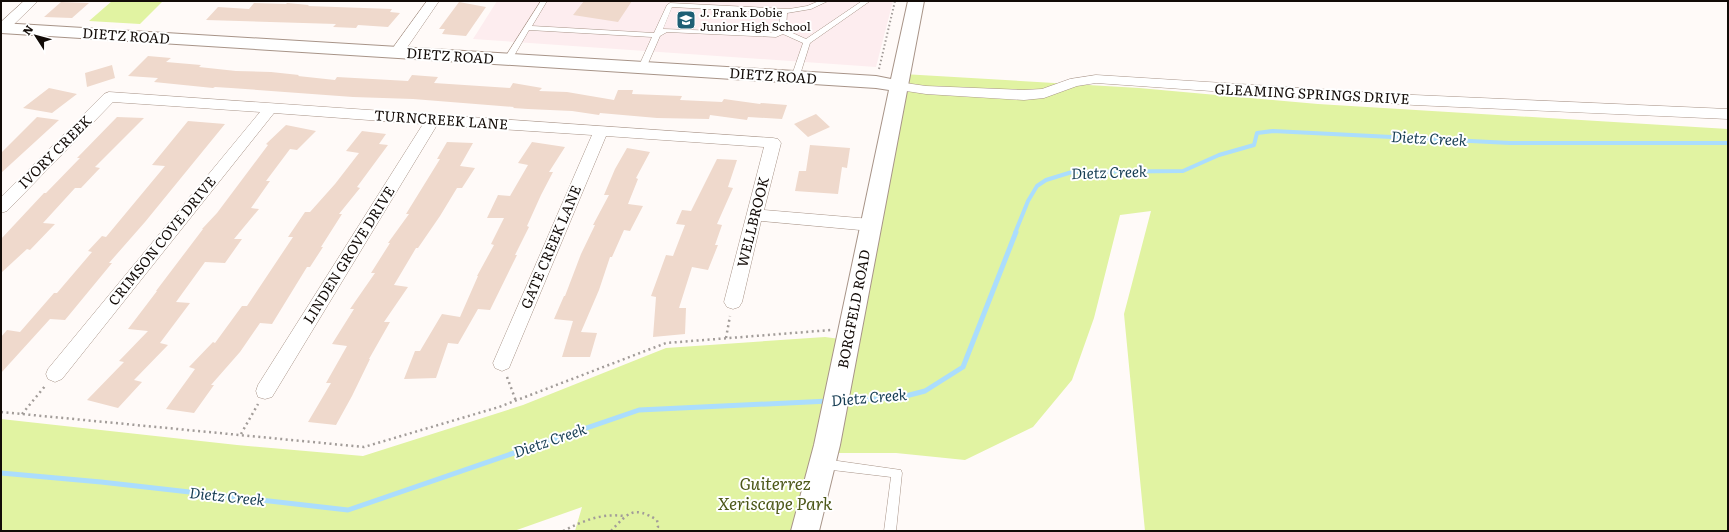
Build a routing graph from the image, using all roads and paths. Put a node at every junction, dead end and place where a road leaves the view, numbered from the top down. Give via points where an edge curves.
1 (32, 1) edge
2 (433, 1) edge
3 (544, 1) edge
4 (825, 1) edge
5 (867, 1) edge
6 (895, 1) edge
7 (916, 1) edge
8 (784, 10) junction
9 (1, 28) edge
10 (528, 28) junction
11 (782, 31) junction
12 (656, 35) junction
13 (807, 42) junction
14 (397, 52) junction
15 (508, 60) junction
16 (642, 68) junction
17 (795, 78) junction
18 (876, 82) junction
19 (898, 86) junction
20 (110, 97) joint
21 (270, 108) junction
22 (1728, 114) edge
23 (434, 120) junction
24 (601, 131) junction
25 (773, 143) joint
26 (1, 207) edge
27 (756, 215) junction
28 (871, 225) junction
29 (733, 302) joint
30 (838, 335) junction
31 (726, 338) junction
32 (502, 363) joint
33 (55, 374) joint
34 (266, 391) joint
35 (516, 401) junction
36 (1, 412) edge
37 (22, 414) junction
38 (241, 434) junction
39 (824, 454) junction
40 (624, 516) junction
41 (563, 531) edge
42 (611, 531) edge
43 (656, 531) edge
44 (805, 531) edge
45 (890, 531) edge

1 - 9 street
2 - 14 street
3 - 10 lane
4 - 8 lane via 809,8
5 - 13 lane
6 - 18 path
7 - 19 street, BORGFELD ROAD
8 - 11 lane
8 - 12 lane via 670,5
9 - 14 street, DIETZ ROAD
10 - 12 lane
10 - 15 lane
11 - 12 lane via 776,35 666,30
11 - 13 lane
12 - 16 lane
13 - 17 lane
14 - 15 street, DIETZ ROAD
15 - 16 street, DIETZ ROAD
16 - 17 street, DIETZ ROAD
17 - 18 street, DIETZ ROAD
18 - 19 street, DIETZ ROAD
19 - 22 street, GLEAMING SPRINGS DRIVE via 1024,96 1096,79 1414,100
19 - 28 street, BORGFELD ROAD
20 - 21 street, TURNCREEK LANE
20 - 26 street, IVORY CREEK
21 - 23 street, TURNCREEK LANE
21 - 33 street, CRIMSON COVE DRIVE
23 - 24 street, TURNCREEK LANE
23 - 34 street, LINDEN GROVE DRIVE
24 - 25 street, TURNCREEK LANE
24 - 32 street, GATE CREEK LANE
25 - 27 street, WELLBROOK
27 - 28 street
27 - 29 street, WELLBROOK
28 - 30 street, BORGFELD ROAD
29 - 31 path
30 - 31 path
30 - 39 street, BORGFELD ROAD
31 - 35 path via 666,343
32 - 35 path
33 - 37 path
34 - 38 path
35 - 38 path via 364,447
36 - 37 path
37 - 38 path
39 - 44 street, BORGFELD ROAD
39 - 45 lane via 897,472
40 - 41 path via 600,515
40 - 42 path
40 - 43 path via 632,511 642,511 657,520

